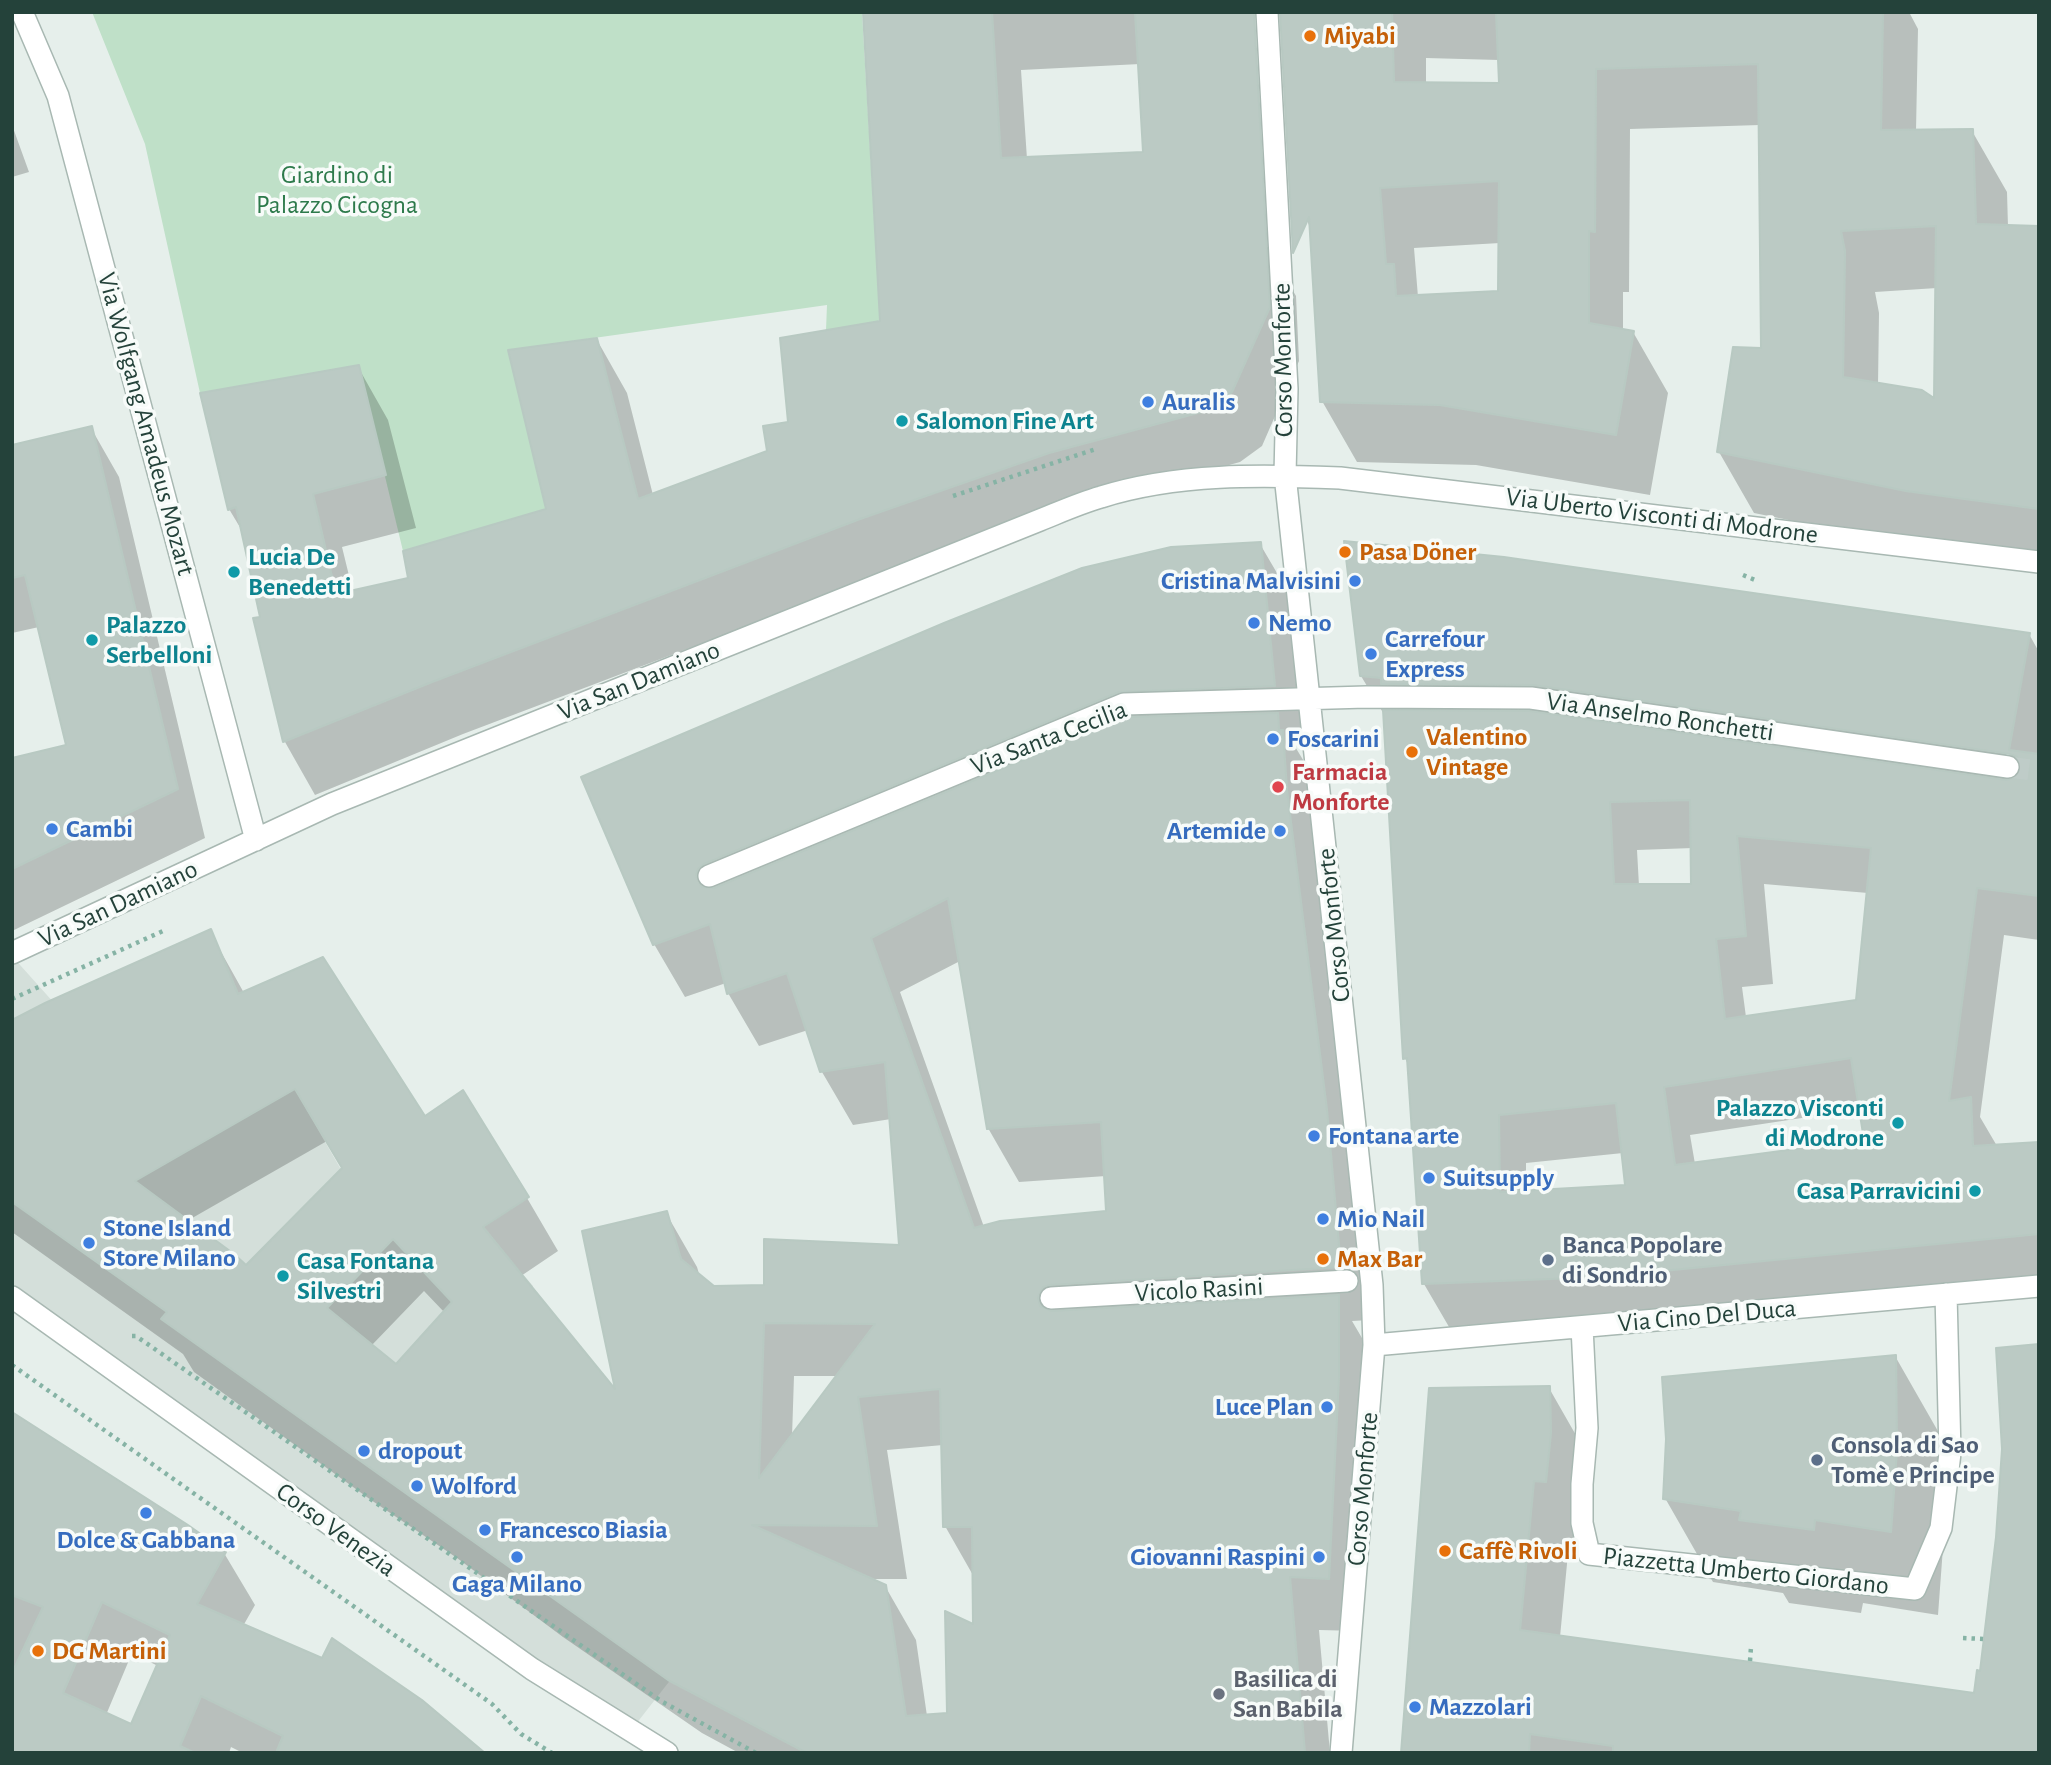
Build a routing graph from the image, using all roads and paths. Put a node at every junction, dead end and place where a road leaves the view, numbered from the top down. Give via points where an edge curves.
1 (22, 12) edge
2 (1267, 12) edge
3 (1097, 449) dead end
4 (1285, 475) junction
5 (953, 496) dead end
6 (2039, 562) edge
7 (1743, 575) dead end
8 (1755, 580) dead end
9 (1310, 698) junction
10 (2008, 767) tunnel mouth
11 (256, 840) junction
12 (709, 876) dead end
13 (163, 931) dead end
14 (12, 953) edge
15 (12, 999) edge
16 (1347, 1281) dead end
17 (2039, 1286) edge
18 (1946, 1294) junction
19 (12, 1297) edge
20 (1051, 1298) dead end
21 (1582, 1327) junction
22 (73, 1342) junction
23 (1374, 1345) junction
24 (12, 1365) edge
25 (1963, 1638) dead end
26 (1983, 1639) dead end
27 (1751, 1647) dead end
28 (1750, 1661) dead end
29 (552, 1753) edge
30 (667, 1753) edge
31 (756, 1753) edge
32 (1341, 1753) edge

1 - 11 street, Via Wolfgang Amadeus Mozart via 58,96
2 - 4 street, Corso Monforte via 1287,388
3 - 5 path
4 - 6 street, Via Uberto Visconti di Modrone via 1354,479
4 - 9 street, Corso Monforte
4 - 11 street, Via San Damiano via 1158,484 1101,497 332,804
7 - 8 path
9 - 10 street, Via Anselmo Ronchetti via 1531,698
9 - 12 street, Via Santa Cecilia via 1124,704
9 - 23 street, Corso Monforte via 1372,1285
11 - 14 street, Via San Damiano
13 - 15 path
16 - 20 street, Vicolo Rasini
17 - 18 street, Via Cino Del Duca
18 - 21 street, Via Cino Del Duca
18 - 21 street, Piazzetta Umberto Giordano via 1950,1453 1941,1528 1915,1589 1588,1555 1582,1523 1587,1428
19 - 22 street, Corso Venezia
21 - 23 street, Via Cino Del Duca
22 - 30 street, Corso Venezia via 532,1670
22 - 31 path via 136,1336 661,1701
23 - 32 street, Corso Monforte
24 - 29 path via 492,1704 521,1734
25 - 26 path
27 - 28 path

